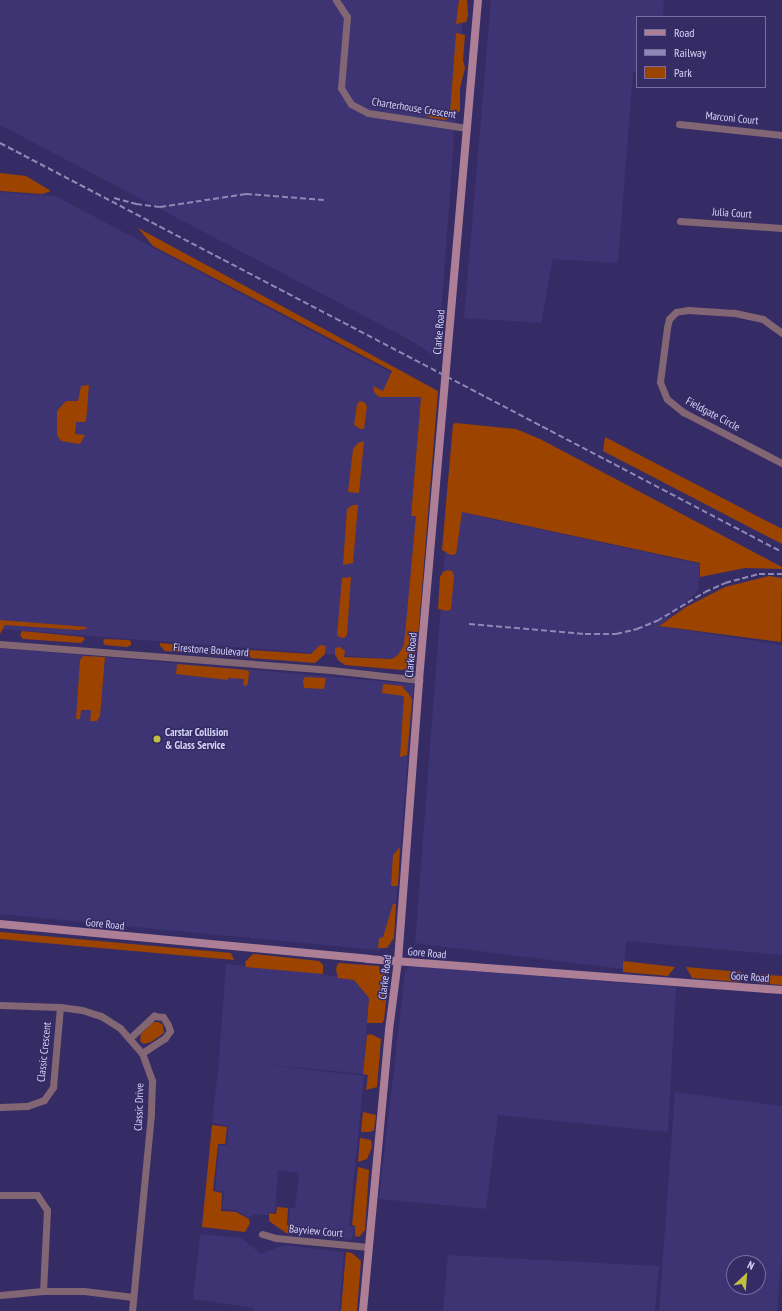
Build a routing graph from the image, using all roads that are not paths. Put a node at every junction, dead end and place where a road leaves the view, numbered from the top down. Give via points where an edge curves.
1 (336, 0) edge
2 (478, 0) edge
3 (679, 124) dead end
4 (467, 128) junction
5 (782, 135) edge
6 (680, 221) dead end
7 (782, 228) edge
8 (782, 333) edge
9 (782, 463) edge
10 (0, 644) edge
11 (419, 680) junction
12 (0, 924) edge
13 (398, 961) junction
14 (782, 990) edge
15 (0, 1005) edge
16 (60, 1007) junction
17 (130, 1038) junction
18 (142, 1053) junction
19 (0, 1107) edge
20 (0, 1195) edge
21 (262, 1234) dead end
22 (369, 1247) junction
23 (43, 1291) junction
24 (0, 1295) edge
25 (133, 1297) junction
26 (132, 1311) edge
27 (363, 1311) edge

1 - 4 street, Charterhouse Crescent via 347,17 341,88 351,104 368,113
2 - 4 main road, Clarke Road
3 - 5 street, Marconi Court
4 - 11 main road, Clarke Road
6 - 7 street, Julia Court
8 - 9 street, Fieldgate Circle via 763,320 734,313 688,310 676,312 669,319 660,382 667,399 683,412
10 - 11 street, Firestone Boulevard via 327,670
11 - 13 main road, Clarke Road
12 - 13 main road, Gore Road
13 - 14 main road, Gore Road
13 - 22 main road, Clarke Road
15 - 16 street, Classic Drive
16 - 17 street, Classic Drive via 101,1016
16 - 19 street, Classic Crescent via 53,1087 44,1100 27,1106
17 - 18 street, Classic Drive
17 - 18 street via 154,1016 163,1016 170,1031 165,1038
18 - 25 street, Classic Drive via 152,1088
20 - 23 street via 37,1195 47,1210
21 - 22 street, Bayview Court via 276,1238
22 - 27 main road, Clarke Road
23 - 24 street
23 - 25 street via 84,1291
25 - 26 street, Classic Drive

